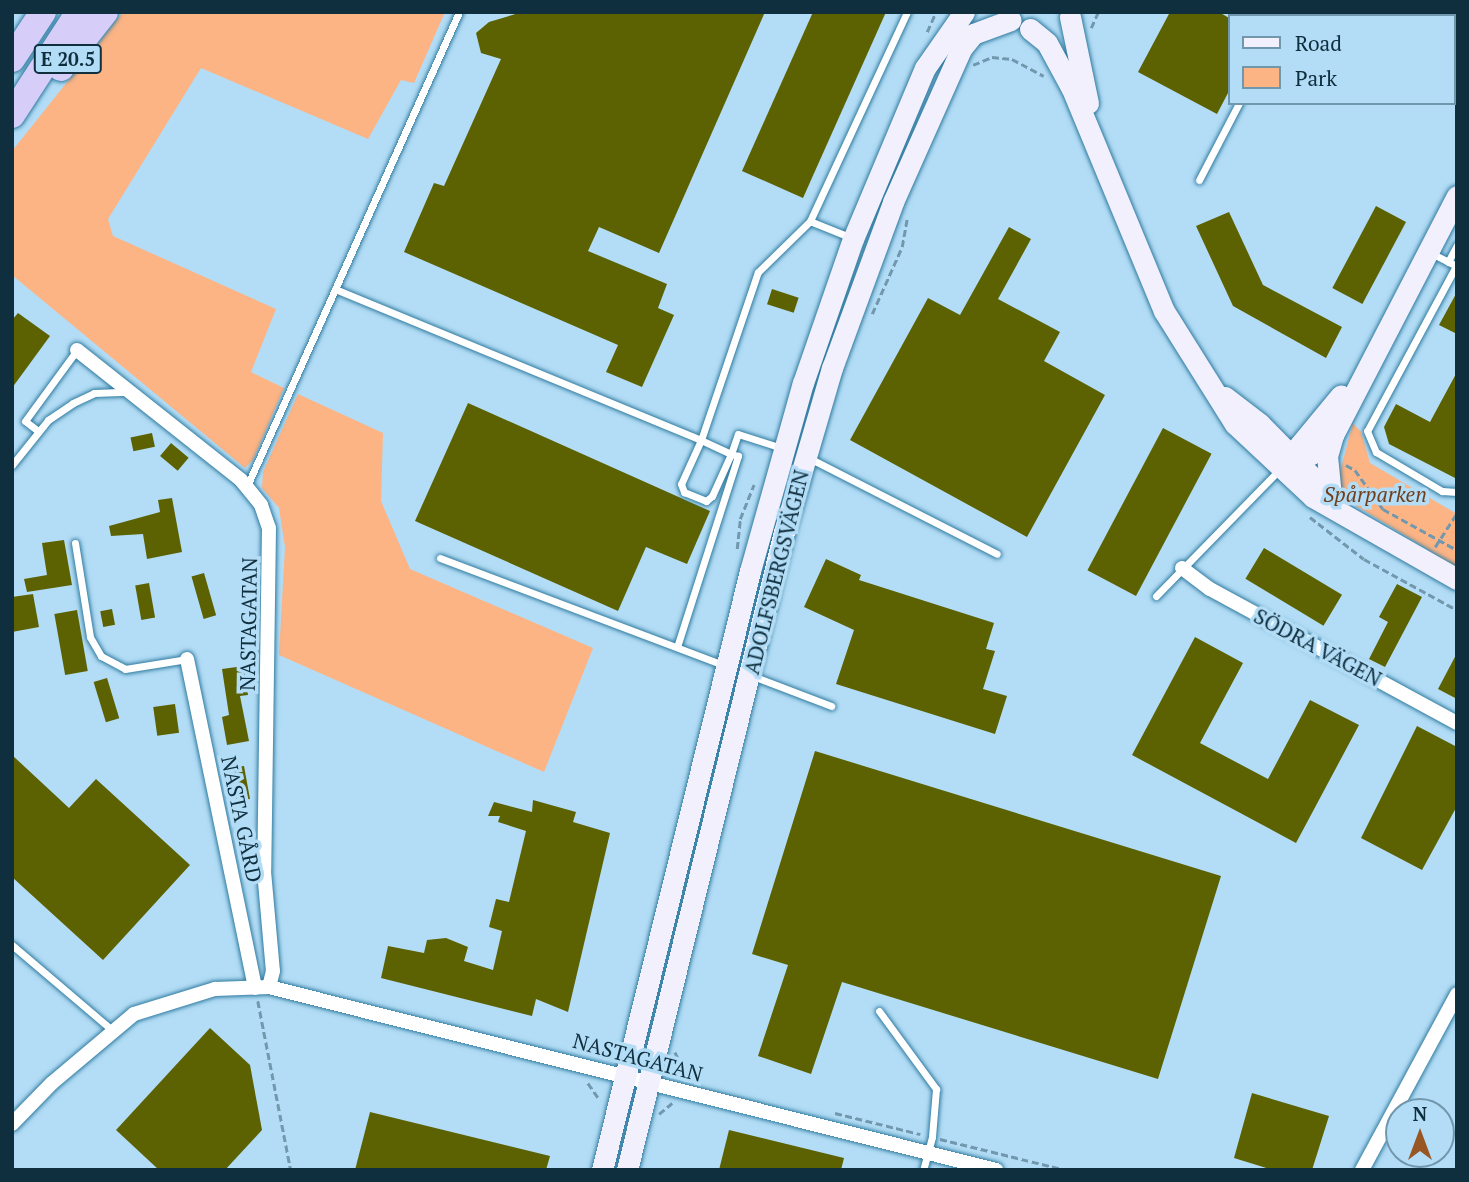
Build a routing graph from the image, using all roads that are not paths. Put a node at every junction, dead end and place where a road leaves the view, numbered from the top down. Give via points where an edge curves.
1 (43, 12) edge
2 (79, 12) edge
3 (105, 12) edge
4 (459, 12) edge
5 (907, 12) edge
6 (964, 12) edge
7 (1072, 15) edge
8 (1016, 18) edge
9 (12, 59) edge
10 (19, 105) edge
11 (1239, 105) edge
12 (1101, 156) junction
13 (1199, 180) dead end
14 (1457, 196) edge
15 (810, 221) junction
16 (853, 239) junction
17 (1457, 245) edge
18 (875, 248) junction
19 (1427, 251) junction
20 (1453, 265) edge
21 (335, 289) junction
22 (77, 350) joint
23 (1215, 389) junction
24 (141, 397) junction
25 (1260, 424) junction
26 (1327, 429) junction
27 (38, 431) junction
28 (701, 440) junction
29 (783, 449) junction
30 (731, 454) junction
31 (806, 457) junction
32 (1287, 462) junction
33 (12, 466) edge
34 (247, 486) junction
35 (1457, 492) edge
36 (1331, 496) junction
37 (1363, 527) junction
38 (75, 543) dead end
39 (997, 554) dead end
40 (440, 558) dead end
41 (1182, 568) junction
42 (1457, 579) edge
43 (1156, 596) dead end
44 (677, 647) junction
45 (187, 659) joint
46 (727, 666) junction
47 (749, 675) junction
48 (831, 706) dead end
49 (1457, 723) edge
50 (12, 945) edge
51 (262, 987) junction
52 (1457, 994) edge
53 (879, 1011) dead end
54 (113, 1031) junction
55 (627, 1075) junction
56 (651, 1082) junction
57 (12, 1124) edge
58 (928, 1153) junction
59 (602, 1170) edge
60 (627, 1170) edge
61 (923, 1170) edge
62 (996, 1170) edge
63 (1362, 1170) edge

1 - 9 highway
2 - 10 highway
3 - 10 highway, E 20.5 via 42,91
4 - 21 lane
5 - 15 lane
6 - 16 main road, ADOLFSBERGSVÄGEN via 925,68
7 - 8 main road, ADOLFSBERGSVÄGEN via 1055,26
7 - 12 main road
8 - 12 main road via 1052,51
8 - 18 main road, ADOLFSBERGSVÄGEN via 973,34 961,49
11 - 13 lane
12 - 23 main road via 1164,311
14 - 19 main road
15 - 16 lane
15 - 28 lane via 758,272
16 - 18 main road
16 - 29 main road, ADOLFSBERGSVÄGEN
17 - 20 lane
18 - 31 main road, ADOLFSBERGSVÄGEN
19 - 20 lane
19 - 26 main road
20 - 35 lane via 1367,432 1377,452 1442,491
21 - 28 lane
21 - 34 lane
22 - 24 street, NASTAGATAN
22 - 27 lane via 25,421
23 - 25 main road
23 - 32 main road via 1235,424
24 - 27 lane via 123,391 94,393
24 - 34 street, NASTAGATAN
25 - 26 main road via 1290,430
25 - 32 main road
26 - 32 main road via 1311,454
26 - 36 main road
27 - 33 lane
28 - 30 lane
28 - 30 lane via 681,484 684,492 706,501
29 - 30 lane via 738,434
29 - 31 main road
29 - 46 main road, ADOLFSBERGSVÄGEN
30 - 44 lane via 738,456
31 - 39 lane
31 - 47 main road, ADOLFSBERGSVÄGEN
32 - 36 main road
32 - 37 main road via 1313,497
32 - 41 lane
34 - 51 street, NASTAGATAN via 269,528 272,555 264,871 273,971
36 - 37 main road
37 - 42 main road
38 - 45 lane via 90,637 102,656 125,668
40 - 44 lane
41 - 43 lane
41 - 49 street, SÖDRA VÄGEN via 1210,589
44 - 46 lane
45 - 51 street, NASTA GÅRD
46 - 47 main road
46 - 55 main road, ADOLFSBERGSVÄGEN
47 - 48 lane
47 - 56 main road, ADOLFSBERGSVÄGEN
50 - 54 lane
51 - 54 street, NASTAGATAN via 186,995 134,1014
51 - 55 street, NASTAGATAN
52 - 63 street
53 - 58 lane via 936,1089
54 - 57 street, NASTAGATAN
55 - 56 street, NASTAGATAN
55 - 59 main road, ADOLFSBERGSVÄGEN
56 - 58 street, NASTAGATAN
56 - 60 main road, ADOLFSBERGSVÄGEN
58 - 61 lane
58 - 62 street, NASTAGATAN

